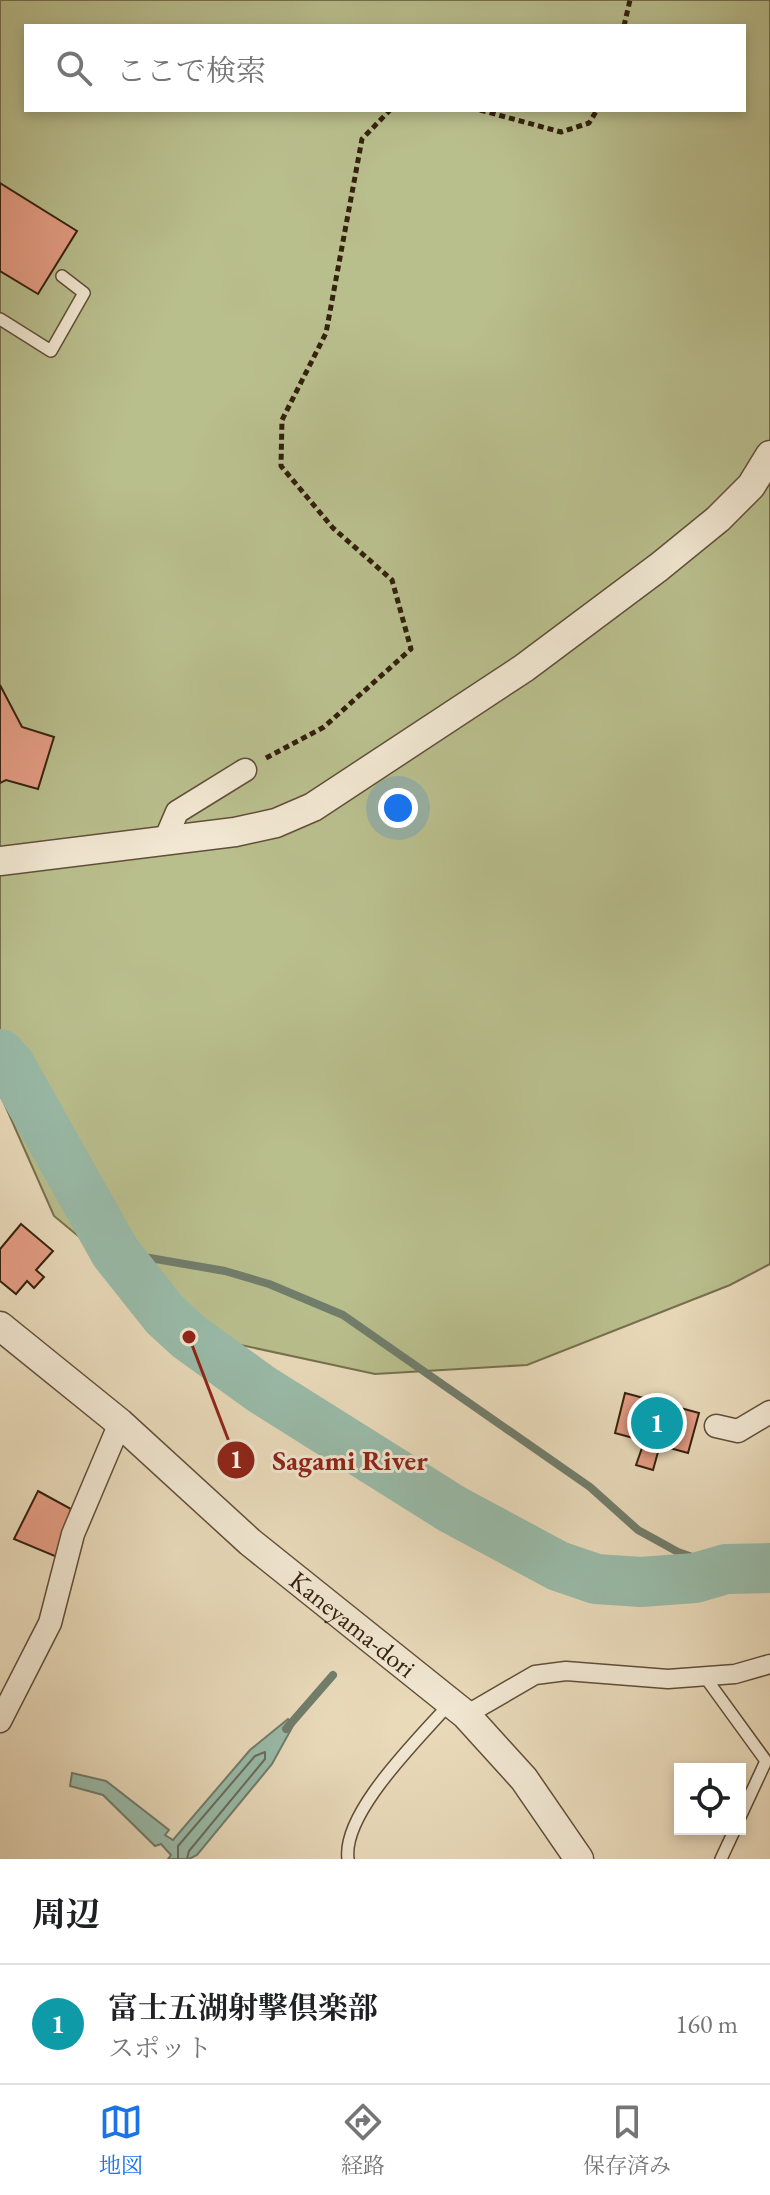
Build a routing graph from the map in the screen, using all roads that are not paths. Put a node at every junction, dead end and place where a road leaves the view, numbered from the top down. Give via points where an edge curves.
1 (62, 276) dead end
2 (0, 319) edge
3 (770, 455) edge
4 (245, 770) road end
5 (165, 840) junction
6 (0, 861) edge
7 (0, 1326) edge
8 (770, 1412) edge
9 (120, 1423) junction
10 (716, 1426) dead end
11 (770, 1664) edge
12 (705, 1677) junction
13 (458, 1709) junction
14 (0, 1721) edge
15 (768, 1760) edge
16 (746, 1805) edge
17 (732, 1835) edge
18 (348, 1859) edge
19 (579, 1859) edge
20 (721, 1859) edge

1 - 2 lane via 84,293 51,351
3 - 5 street via 751,486 718,519 524,668 313,807 276,823
4 - 5 street via 177,812
5 - 6 street
7 - 9 street, Kaneyama-dori
8 - 10 street via 738,1431
9 - 13 street, Kaneyama-dori via 250,1542
9 - 14 street via 73,1534 50,1623
11 - 12 street
12 - 13 street via 566,1671 535,1675
12 - 15 lane
13 - 18 lane via 362,1807
13 - 19 street, Kaneyama-dori via 524,1779
15 - 16 lane
17 - 20 lane

